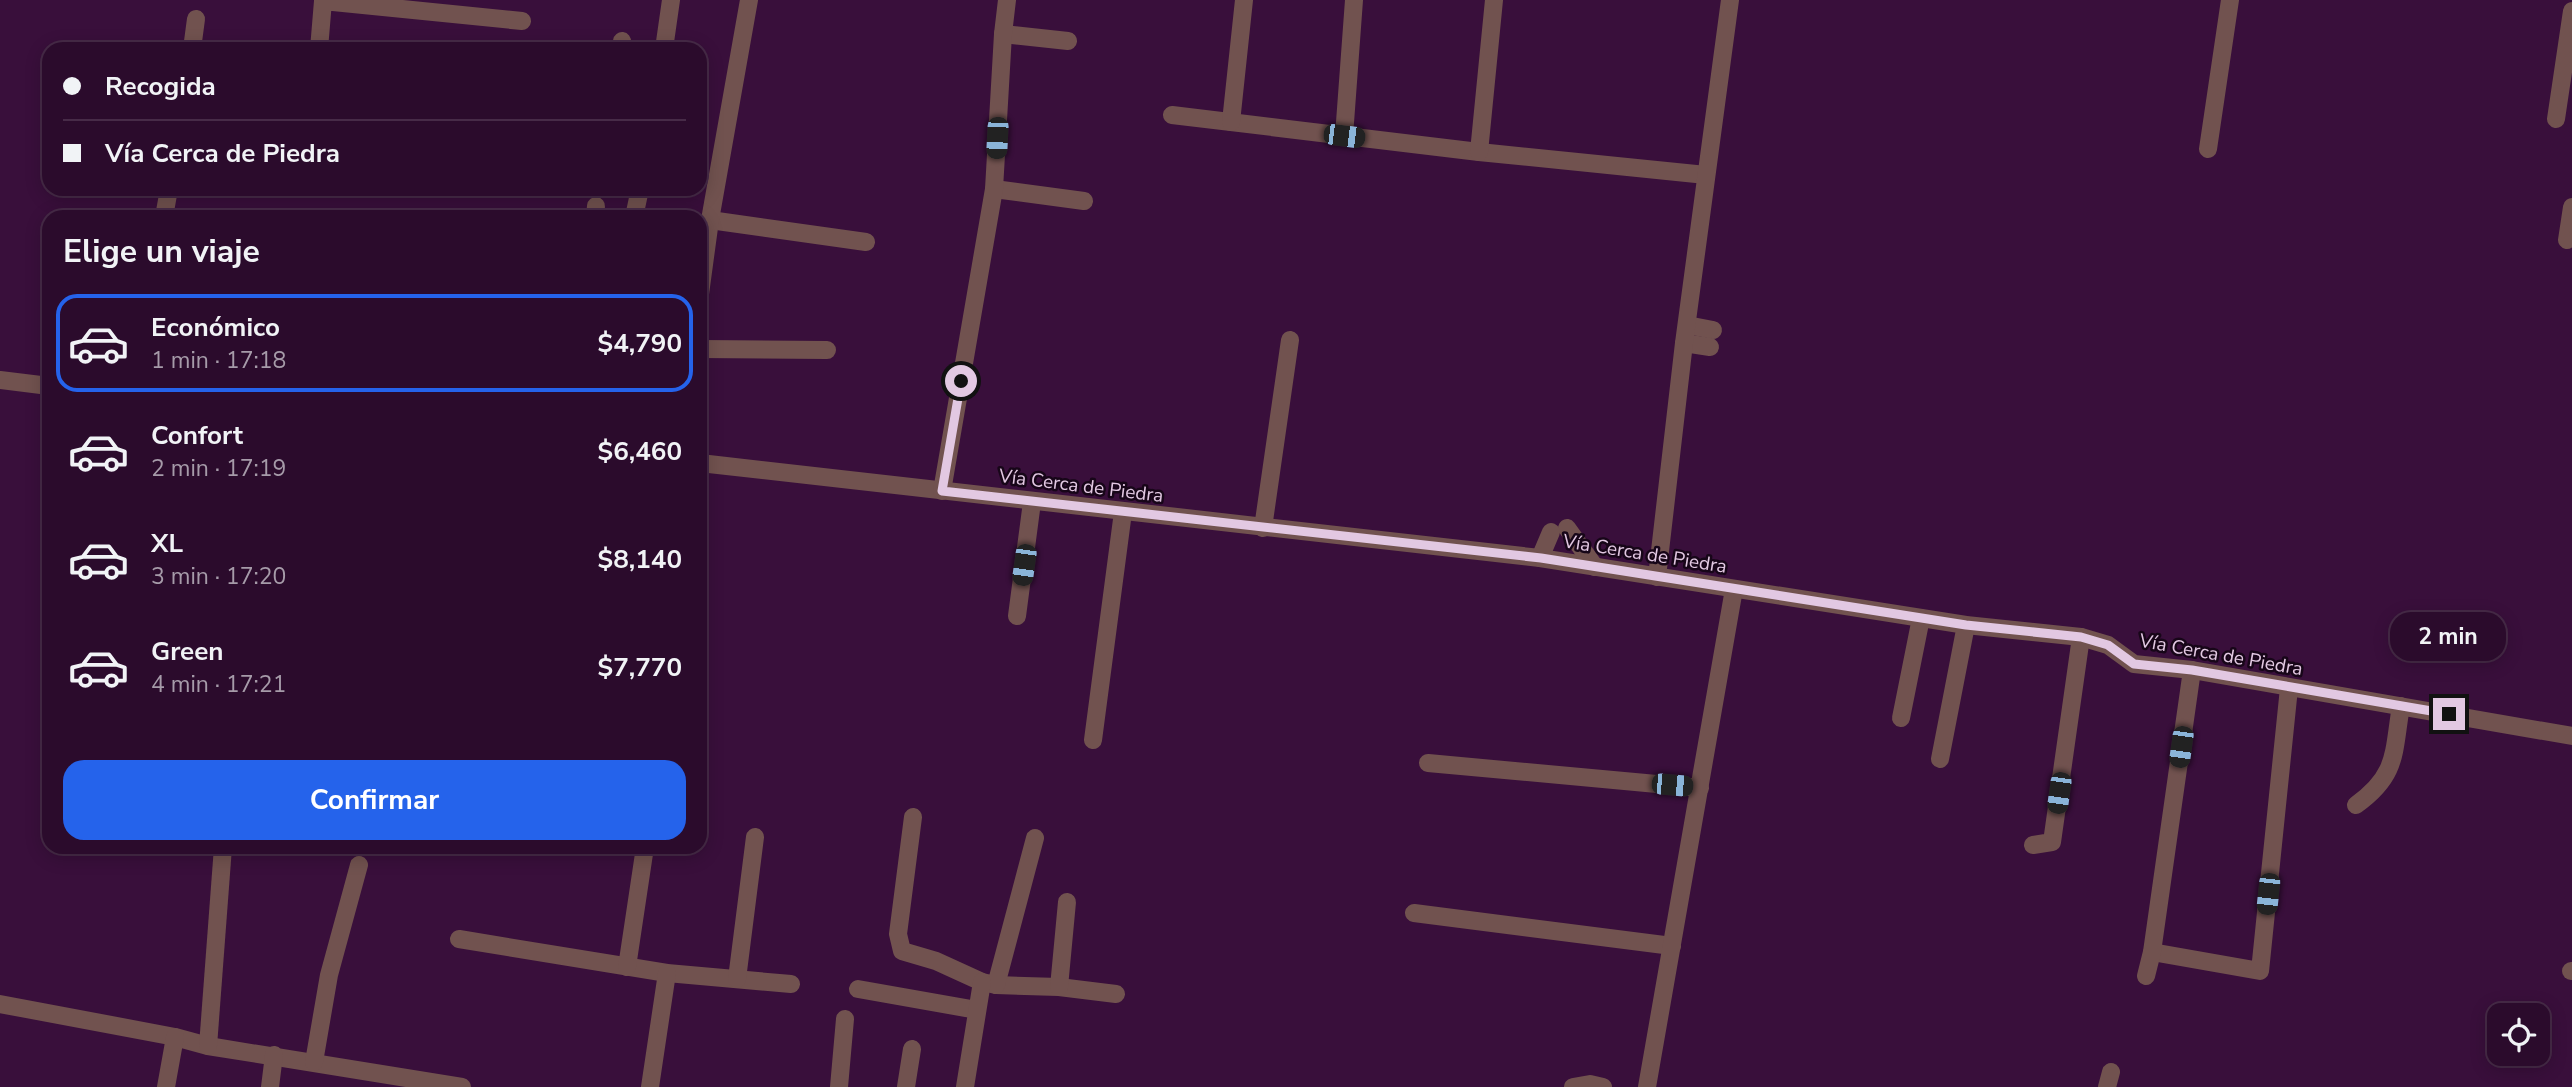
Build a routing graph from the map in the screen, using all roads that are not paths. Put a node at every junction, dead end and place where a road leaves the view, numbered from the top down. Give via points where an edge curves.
1 (671, 0) edge
2 (749, 0) edge
3 (1007, 0) edge
4 (1244, 0) edge
5 (1354, 0) edge
6 (1494, 0) edge
7 (1730, 0) edge
8 (2230, 0) edge
9 (2572, 10) edge
10 (196, 19) dead end
11 (522, 21) dead end
12 (1003, 34) junction
13 (1068, 41) dead end
14 (193, 42) edge
15 (320, 42) edge
16 (665, 42) edge
17 (1172, 115) dead end
18 (2556, 119) dead end
19 (1231, 122) junction
20 (1344, 136) junction
21 (2208, 149) dead end
22 (1479, 152) junction
23 (1706, 175) junction
24 (994, 189) junction
25 (1084, 201) dead end
26 (2572, 207) edge
27 (710, 220) junction
28 (2567, 240) dead end
29 (707, 242) edge
30 (866, 242) dead end
31 (1685, 334) junction
32 (1712, 339) dead end
33 (1290, 340) dead end
34 (707, 349) edge
35 (827, 350) dead end
36 (0, 380) edge
37 (42, 385) edge
38 (707, 464) edge
39 (942, 491) junction
40 (1032, 502) junction
41 (1123, 512) junction
42 (1263, 528) junction
43 (1541, 558) junction
44 (1595, 567) junction
45 (1657, 577) junction
46 (1734, 589) junction
47 (1017, 617) dead end
48 (1921, 618) junction
49 (1966, 625) junction
50 (2081, 637) junction
51 (2192, 670) junction
52 (2289, 688) junction
53 (2401, 706) junction
54 (1901, 718) dead end
55 (2572, 736) edge
56 (1093, 740) dead end
57 (1940, 759) dead end
58 (1428, 763) dead end
59 (1700, 788) junction
60 (2356, 805) dead end
61 (913, 817) dead end
62 (755, 837) dead end
63 (1035, 838) dead end
64 (2034, 845) dead end
65 (222, 854) edge
66 (644, 854) edge
67 (359, 864) dead end
68 (1067, 902) dead end
69 (1414, 913) dead end
70 (459, 939) dead end
71 (1672, 946) junction
72 (2151, 953) junction
73 (627, 967) junction
74 (667, 973) junction
75 (2146, 976) dead end
76 (737, 979) junction
77 (989, 983) junction
78 (791, 984) dead end
79 (1059, 987) junction
80 (858, 989) dead end
81 (1116, 994) dead end
82 (0, 1004) edge
83 (977, 1010) junction
84 (845, 1019) dead end
85 (175, 1037) junction
86 (208, 1046) junction
87 (912, 1049) dead end
88 (274, 1055) junction
89 (314, 1062) junction
90 (410, 1083) edge
91 (166, 1087) edge
92 (270, 1087) edge
93 (462, 1087) edge
94 (650, 1087) edge
95 (839, 1087) edge
96 (906, 1087) edge
97 (965, 1087) edge
98 (1573, 1087) edge
99 (1603, 1087) edge
100 (1647, 1087) edge

1 - 16 street
2 - 27 street
3 - 12 street
4 - 19 street
5 - 20 street
6 - 22 street
7 - 23 street
8 - 21 street
9 - 18 street
10 - 14 street
11 - 15 street via 323,1
12 - 13 street
12 - 24 street
17 - 19 street
19 - 20 street
20 - 22 street
22 - 23 street
23 - 31 street
24 - 25 street
24 - 39 street
26 - 28 street
27 - 29 street
27 - 30 street
31 - 32 street
31 - 45 street
33 - 42 street
34 - 35 street
36 - 37 street
38 - 39 street, Vía Cerca de Piedra
39 - 40 street, Vía Cerca de Piedra
40 - 41 street, Vía Cerca de Piedra
40 - 47 street
41 - 42 street, Vía Cerca de Piedra
41 - 56 street
42 - 43 street, Vía Cerca de Piedra
43 - 44 street, Vía Cerca de Piedra
43 - 44 street via 1559,530
44 - 45 street, Vía Cerca de Piedra
45 - 46 street, Vía Cerca de Piedra
46 - 48 street, Vía Cerca de Piedra
46 - 59 street
48 - 49 street, Vía Cerca de Piedra
48 - 54 street
49 - 50 street, Vía Cerca de Piedra
49 - 57 street
50 - 51 street, Vía Cerca de Piedra via 2108,645 2134,664
50 - 64 street via 2052,842
51 - 52 street, Vía Cerca de Piedra
51 - 72 street
52 - 53 street, Vía Cerca de Piedra
52 - 72 street via 2260,971
53 - 55 street, Vía Cerca de Piedra
53 - 60 street via 2389,772 2376,790
58 - 59 street
59 - 71 street
61 - 77 street via 898,934 902,951
62 - 76 street
63 - 77 street
65 - 86 street
66 - 73 street
67 - 89 street via 330,975
68 - 79 street
69 - 71 street
70 - 73 street
71 - 100 street
72 - 75 street
73 - 74 street
74 - 76 street
74 - 94 street
76 - 78 street
77 - 79 street
77 - 83 street
79 - 81 street
80 - 83 street
82 - 85 street
83 - 97 street
84 - 95 street
85 - 86 street
85 - 91 street
86 - 88 street
87 - 96 street
88 - 89 street
88 - 92 street
89 - 90 street
90 - 93 street
98 - 99 street

